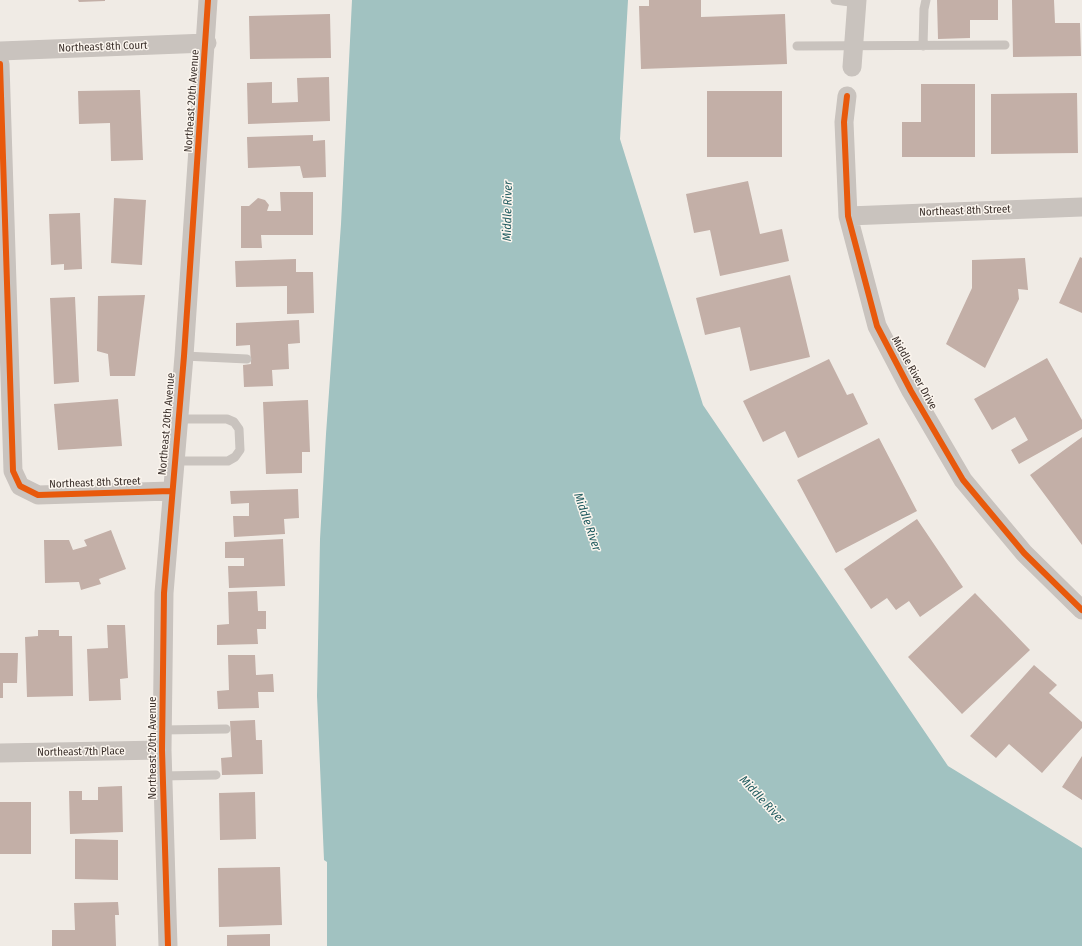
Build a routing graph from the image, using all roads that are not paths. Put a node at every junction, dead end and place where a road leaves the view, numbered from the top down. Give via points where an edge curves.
1 (208, 0) edge
2 (835, 0) edge
3 (926, 0) edge
4 (857, 1) edge
5 (206, 43) junction
6 (1005, 45) dead end
7 (797, 46) dead end
8 (852, 46) junction
9 (923, 46) junction
10 (0, 51) edge
11 (0, 64) edge
12 (852, 66) dead end
13 (847, 96) dead end
14 (1082, 207) edge
15 (848, 216) junction
16 (184, 356) junction
17 (247, 359) dead end
18 (178, 420) junction
19 (174, 461) junction
20 (171, 491) junction
21 (1082, 610) edge
22 (226, 729) dead end
23 (162, 730) junction
24 (162, 750) junction
25 (0, 753) edge
26 (216, 775) dead end
27 (162, 776) junction
28 (168, 946) edge

1 - 5 street, Northeast 20th Avenue
2 - 4 lane
3 - 9 lane
4 - 8 street
5 - 10 street, Northeast 8th Court
5 - 16 street, Northeast 20th Avenue
6 - 9 lane
7 - 8 lane
8 - 9 lane
8 - 12 street
11 - 20 street, Northeast 8th Street via 13,471 20,486 38,495
13 - 15 street, Middle River Drive via 844,122
14 - 15 street, Northeast 8th Street
15 - 21 street, Middle River Drive via 877,326 911,391 963,480 1024,553
16 - 17 lane
16 - 18 street, Northeast 20th Avenue
18 - 19 street, Northeast 20th Avenue
18 - 19 lane via 227,419 234,422 239,429 240,450 228,461
19 - 20 street, Northeast 20th Avenue
20 - 23 street, Northeast 20th Avenue via 164,593
22 - 23 lane
23 - 24 street, Northeast 20th Avenue
24 - 25 street, Northeast 7th Place
24 - 27 street, Northeast 20th Avenue
26 - 27 lane
27 - 28 street, Northeast 20th Avenue

